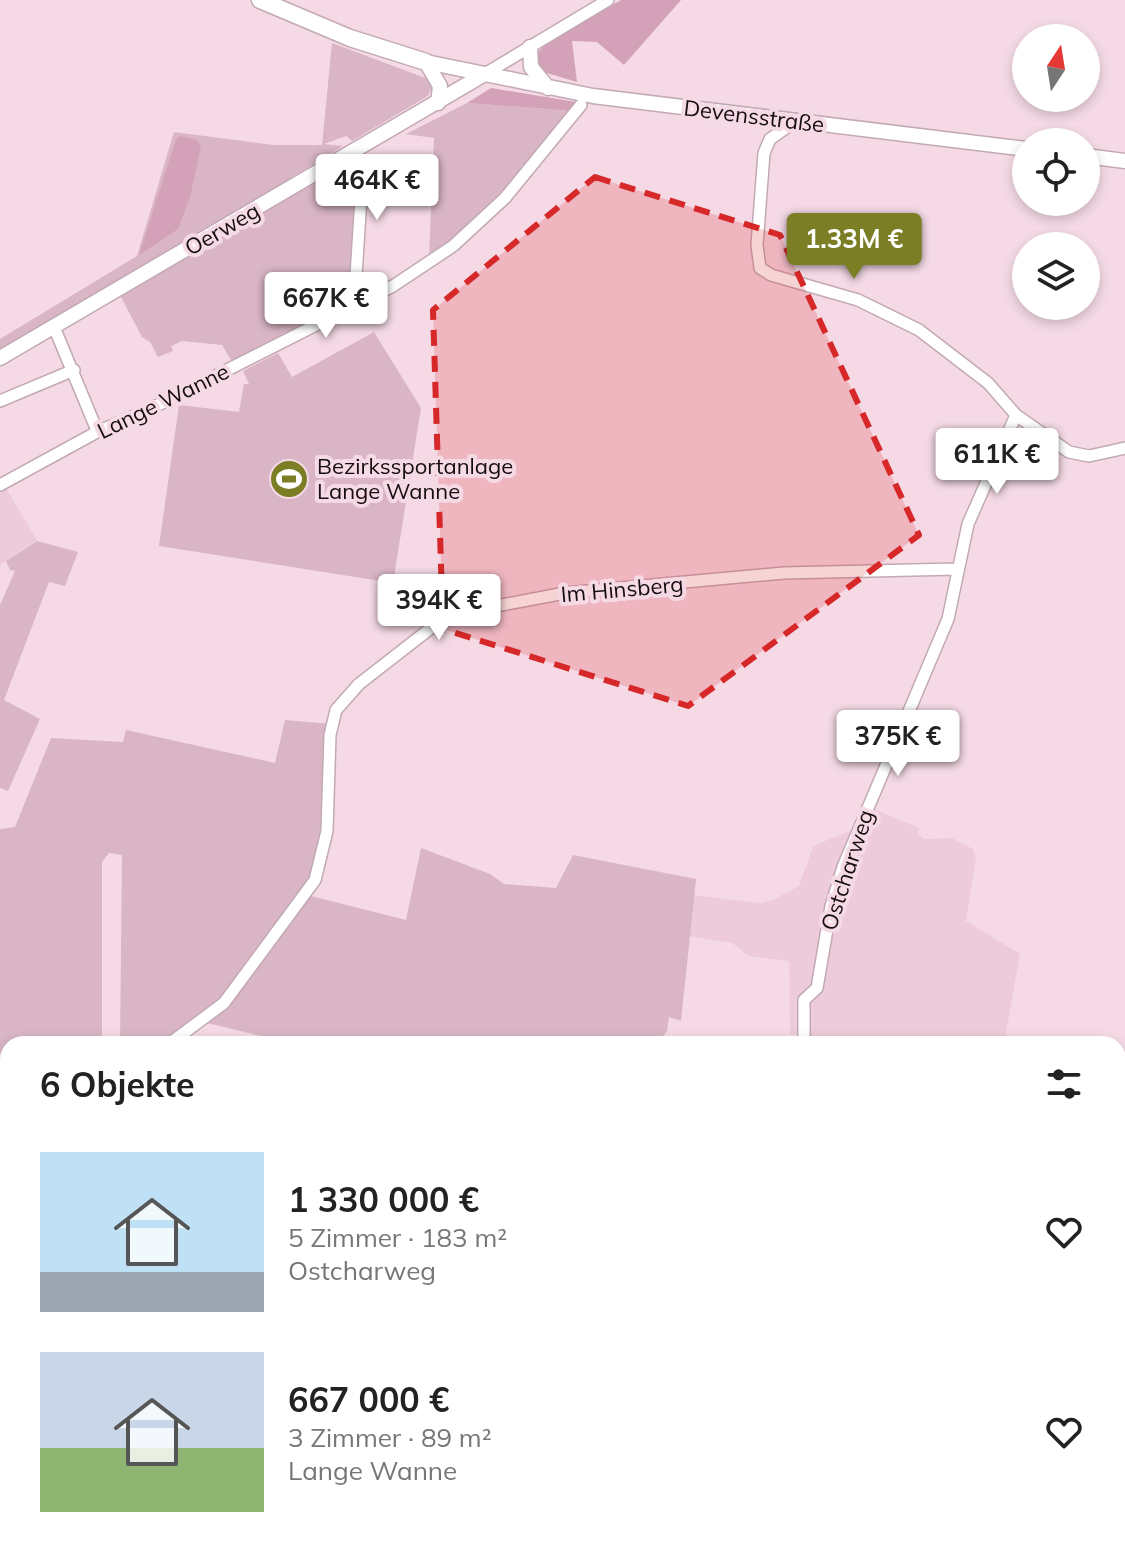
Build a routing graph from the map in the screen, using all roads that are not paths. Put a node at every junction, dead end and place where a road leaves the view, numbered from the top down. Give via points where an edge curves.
1 (260, 0) edge
2 (608, 0) edge
3 (530, 47) junction
4 (426, 62) junction
5 (483, 75) junction
6 (549, 88) junction
7 (438, 103) junction
8 (581, 105) dead end
9 (796, 121) junction
10 (1012, 147) edge
11 (355, 151) junction
12 (1100, 158) edge
13 (1125, 161) edge
14 (358, 304) junction
15 (54, 327) junction
16 (0, 358) edge
17 (74, 370) junction
18 (0, 401) edge
19 (1016, 415) junction
20 (96, 428) dead end
21 (1125, 448) edge
22 (0, 485) edge
23 (956, 569) junction
24 (180, 1036) edge
25 (804, 1036) edge

1 - 4 highway via 350,38
2 - 3 street, Oerweg
3 - 5 street, Oerweg
3 - 6 main road via 531,67
4 - 5 main road, Devensstraße
4 - 7 main road via 440,86
5 - 6 main road, Devensstraße
5 - 7 main road, Oerweg
6 - 9 main road, Devensstraße
7 - 11 main road, Oerweg
8 - 14 street, Lange Wanne via 505,198 453,246
9 - 10 main road, Devensstraße
9 - 19 street via 770,139 764,153 760,268 858,300 904,322 988,383
11 - 14 street via 362,183
11 - 15 main road, Oerweg
12 - 13 main road
14 - 22 street, Lange Wanne
15 - 16 main road, Oerweg
15 - 17 street
17 - 18 street
17 - 20 street
19 - 21 street via 1069,452 1089,456
19 - 23 street, Ostcharweg via 975,504
23 - 24 street, Im Hinsberg via 784,573 565,593 440,621 359,684 336,710 330,735 327,831 315,880 224,1003
23 - 25 street, Ostcharweg via 948,619 843,867 817,988 804,1000

